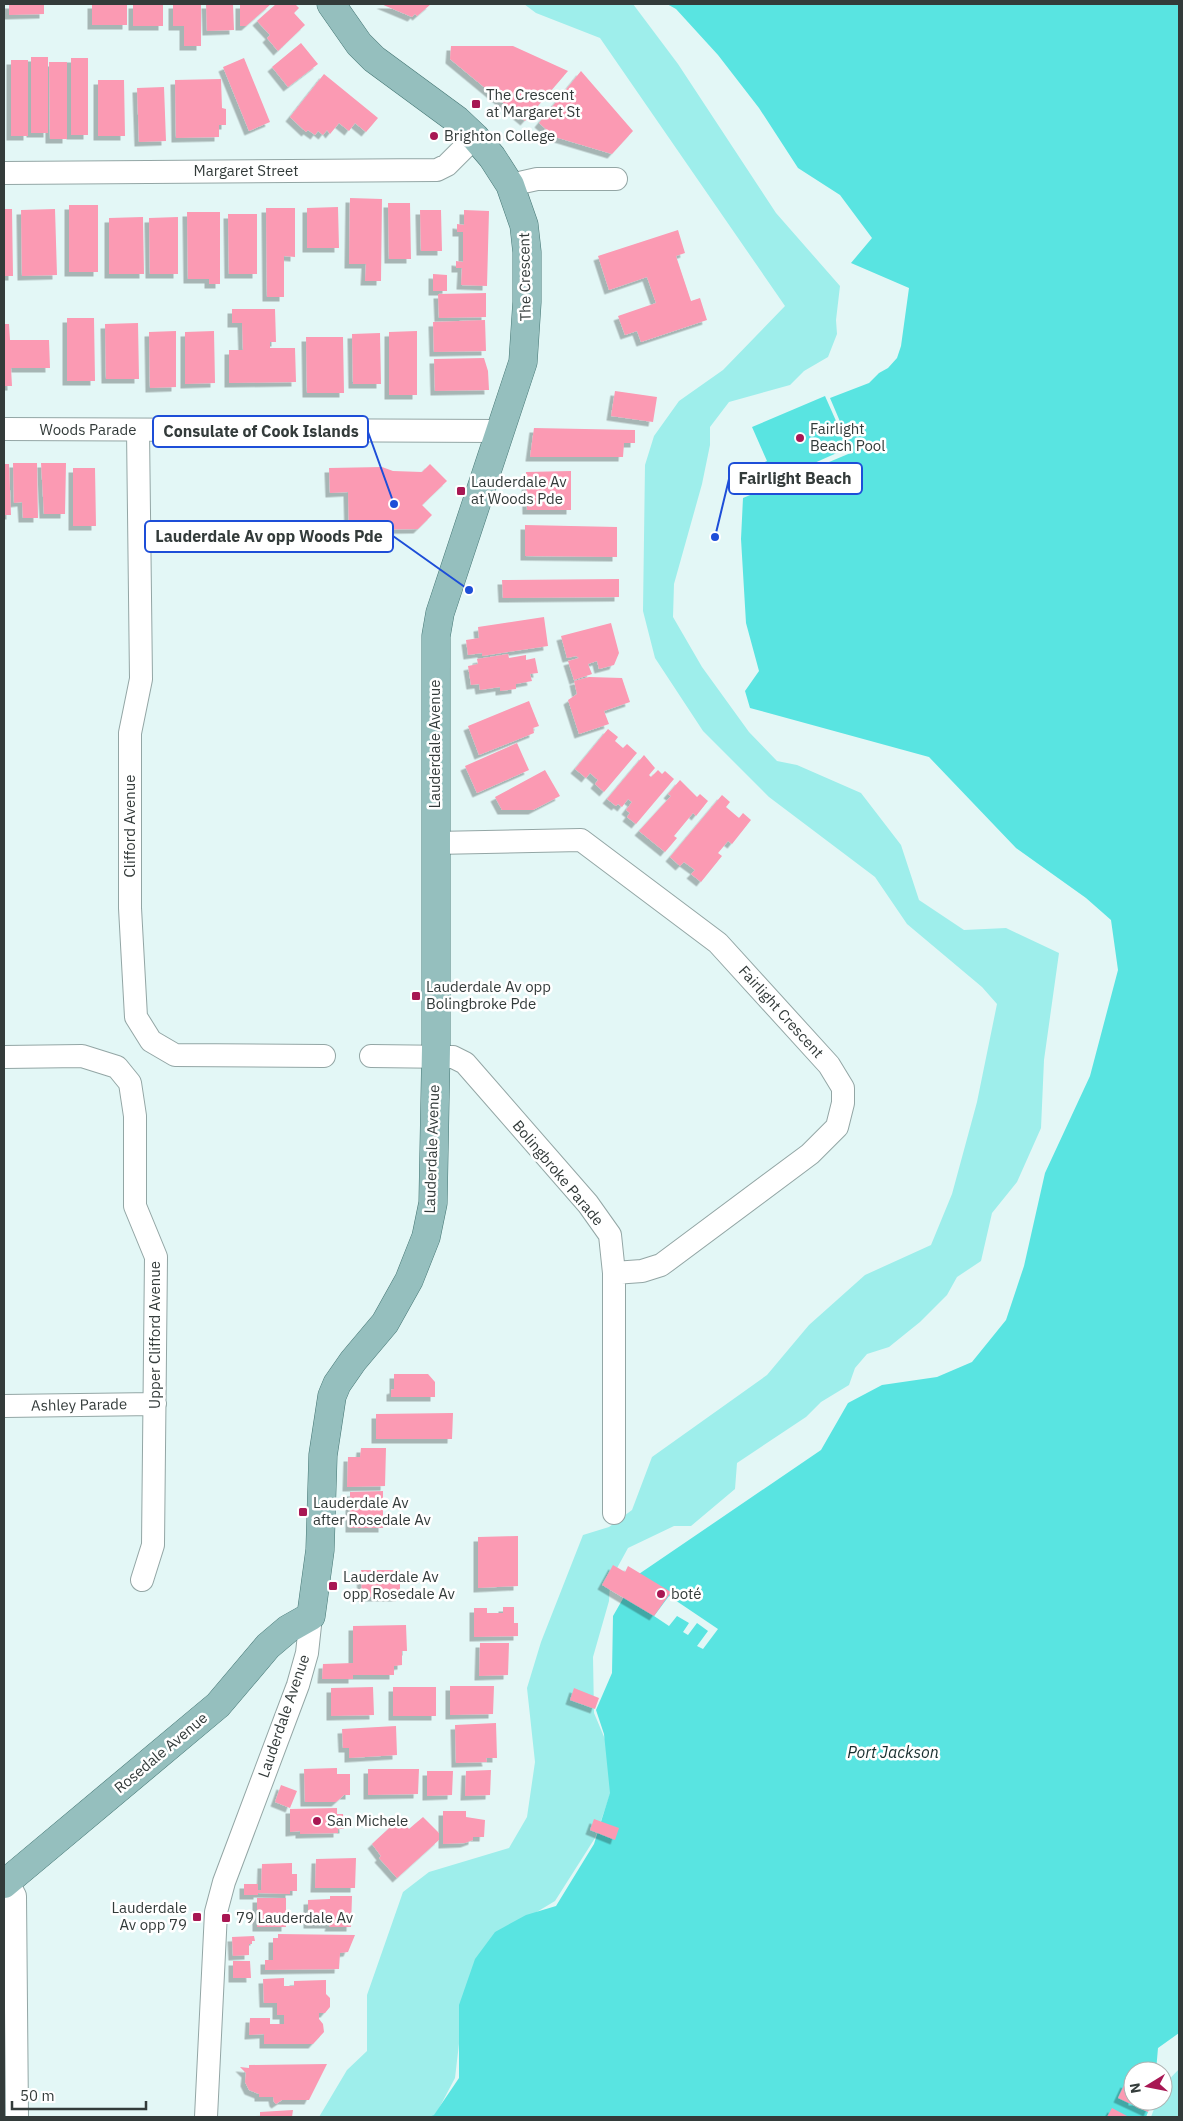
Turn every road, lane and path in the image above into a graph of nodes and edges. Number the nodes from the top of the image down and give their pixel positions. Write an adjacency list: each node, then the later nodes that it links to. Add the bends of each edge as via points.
1 (331, 4): 2 (main road, The Crescent, via 359,44 374,59)
2 (475, 137): 3 (street, Margaret Street, via 447,165 437,170); 5 (main road, The Crescent)
3 (4, 173)
4 (616, 179): 5 (street, via 537,179)
5 (510, 185): 8 (main road, The Crescent, via 526,239 528,302 523,362)
6 (4, 429): 7 (street, Woods Parade)
7 (138, 430): 8 (street, Woods Parade); 11 (street, Clifford Avenue, via 141,679 130,733 130,908 136,1017 151,1041 175,1055)
8 (501, 431): 9 (main road, The Crescent)
9 (487, 474): 10 (main road, Lauderdale Avenue, via 440,613 436,636)
10 (435, 843): 13 (main road, Lauderdale Avenue); 15 (street, Fairlight Crescent, via 581,840 718,943 829,1065 843,1088 837,1126 810,1154 661,1265 642,1271)
11 (324, 1056)
12 (371, 1056): 13 (street, Bolingbroke Parade)
13 (436, 1056): 15 (street, Bolingbroke Parade, via 453,1057 465,1063 588,1204 610,1235); 20 (main road, Lauderdale Avenue, via 434,1184 426,1237 397,1304 353,1361 332,1396 323,1455 320,1550)
14 (4, 1057): 16 (street, Upper Clifford Avenue, via 82,1056 117,1066 130,1083 135,1116 135,1206 156,1257)
15 (614, 1273): 18 (street, Bolingbroke Parade)
16 (155, 1404): 17 (street, Ashley Parade); 19 (street, Upper Clifford Avenue, via 153,1545)
17 (4, 1406)
18 (614, 1513)
19 (142, 1580)
20 (311, 1616): 21 (main road, Rosedale Avenue, via 268,1646 218,1706); 23 (street, Lauderdale Avenue, via 307,1653 298,1685 224,1882 216,1912)
21 (5, 1883): 22 (street, via 15,1896)
22 (17, 2117)
23 (206, 2117)

